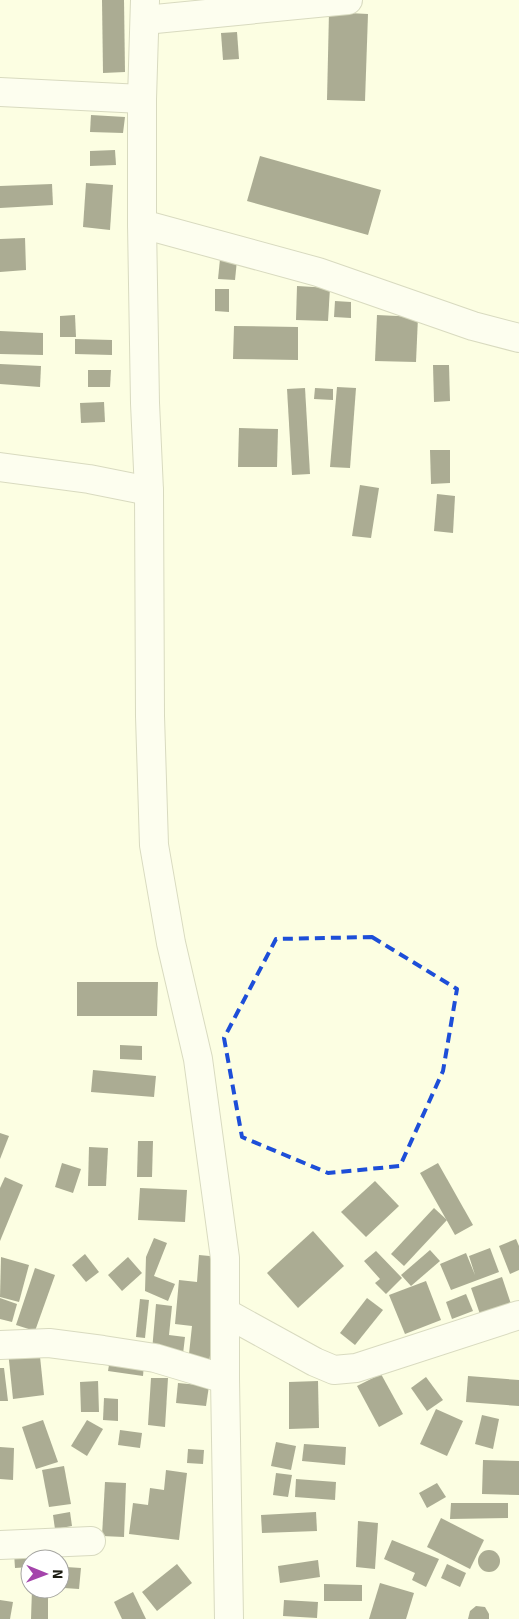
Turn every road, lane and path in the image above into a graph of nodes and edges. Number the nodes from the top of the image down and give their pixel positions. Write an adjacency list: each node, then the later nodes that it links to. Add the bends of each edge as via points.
1 (348, 0): 2 (street)
2 (145, 10): 4 (street)
3 (0, 92): 4 (street)
4 (142, 99): 5 (street)
5 (142, 224): 6 (street, via 318,272 473,326); 8 (street)
6 (519, 338)
7 (0, 467): 8 (street)
8 (149, 491): 9 (street, via 154,845 171,942 198,1059 224,1258)
9 (226, 1313): 10 (street, via 334,1370 356,1368); 12 (street)
10 (519, 1315)
11 (0, 1346): 12 (street, via 49,1343 103,1350 155,1358)
12 (225, 1378): 15 (street)
13 (91, 1541): 14 (street)
14 (0, 1545)
15 (229, 1619)

